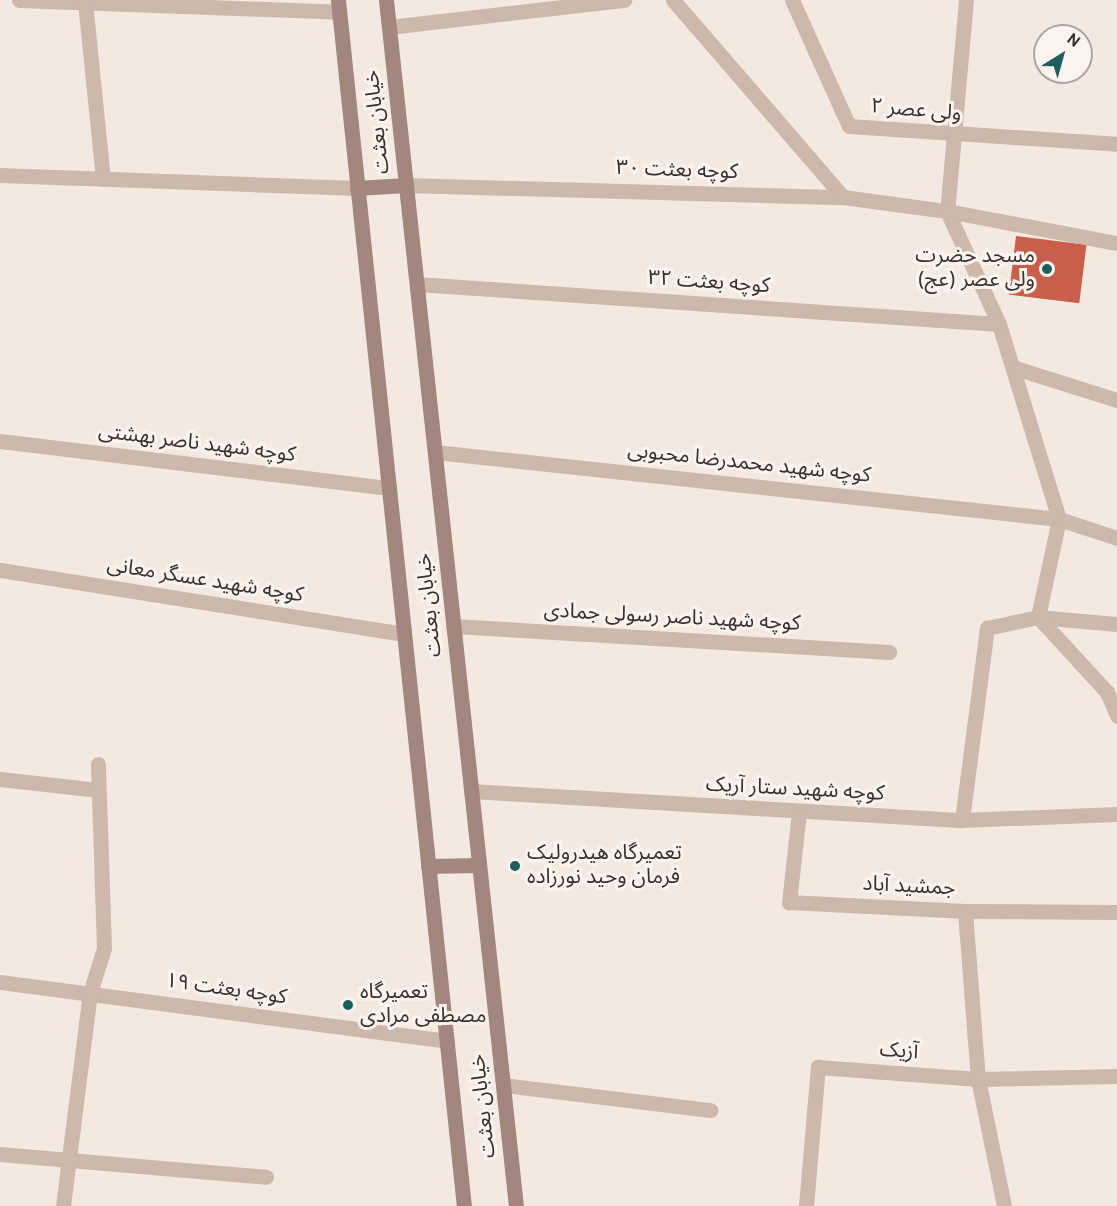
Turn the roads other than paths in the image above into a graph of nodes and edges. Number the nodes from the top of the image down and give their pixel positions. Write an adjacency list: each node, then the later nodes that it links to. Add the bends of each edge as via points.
1 (19, 0): 7 (street)
2 (386, 0): 9 (main road, خیابان بعثت)
3 (624, 0): 9 (street)
4 (673, 0): 16 (street)
5 (792, 0): 10 (street, ولی عصر ۲, via 849,126)
6 (966, 0): 10 (street)
7 (85, 2): 8 (street); 13 (street)
8 (338, 6): 15 (main road, خیابان بعثت)
9 (389, 27): 14 (main road, خیابان بعثت)
10 (953, 136): 11 (street, ولی عصر ۲); 17 (street)
11 (1117, 144)
12 (0, 175): 13 (street)
13 (103, 179): 15 (street)
14 (406, 185): 15 (main road); 16 (street, کوچه بعثت ۳۰); 19 (main road, خیابان بعثت)
15 (357, 188): 25 (main road, خیابان بعثت)
16 (843, 197): 17 (street, کوچه بعثت ۳۰)
17 (947, 211): 18 (street, کوچه بعثت ۳۰); 20 (street)
18 (1117, 243)
19 (417, 284): 20 (street, کوچه بعثت ۳۲); 24 (main road, خیابان بعثت)
20 (999, 324): 21 (street)
21 (1015, 368): 22 (street); 26 (street)
22 (1117, 400)
23 (0, 441): 25 (street, کوچه شهید ناصر بهشتی)
24 (435, 452): 26 (street, کوچه شهید محمدرضا محبوبی); 31 (main road, خیابان بعثت)
25 (389, 489): 32 (main road, خیابان بعثت)
26 (1059, 519): 27 (street, کوچه شهید محمدرضا محبوبی); 29 (street)
27 (1117, 538)
28 (0, 570): 32 (street, کوچه شهید عسگر معانی)
29 (1038, 617): 30 (street); 34 (street); 42 (street, via 987,628)
30 (1117, 624)
31 (453, 626): 33 (street, کوچه شهید ناصر رسولی جمادی); 39 (main road, خیابان بعثت)
32 (404, 634): 44 (main road, خیابان بعثت)
33 (889, 652)
34 (1112, 693): 35 (street)
35 (1117, 716)
36 (98, 764): 38 (street)
37 (0, 779): 38 (street)
38 (98, 790): 48 (street, via 104,948)
39 (471, 791): 40 (street, کوچه شهید ستار آریک); 43 (main road, خیابان بعثت)
40 (799, 812): 42 (street, کوچه شهید ستار آریک); 45 (street, جمشید آباد, via 789,902)
41 (1117, 814): 42 (street, کوچه شهید ستار آریک)
42 (962, 820)
43 (479, 865): 44 (main road); 52 (main road, خیابان بعثت)
44 (428, 866): 49 (main road, خیابان بعثت)
45 (965, 910): 46 (street, جمشید آباد); 51 (street)
46 (1117, 912)
47 (0, 982): 48 (street, کوچه بعثت ۱۹)
48 (90, 993): 49 (street, کوچه بعثت ۱۹); 55 (street)
49 (447, 1041): 58 (main road, خیابان بعثت)
50 (1117, 1076): 51 (street, آزیک)
51 (978, 1079): 60 (street, آزیک, via 818,1067); 61 (street)
52 (503, 1085): 53 (street); 59 (main road, خیابان بعثت)
53 (710, 1110)
54 (0, 1154): 55 (street)
55 (71, 1162): 56 (street); 57 (street)
56 (266, 1177)
57 (63, 1206)
58 (464, 1206)
59 (516, 1206)
60 (806, 1206)
61 (1004, 1206)

